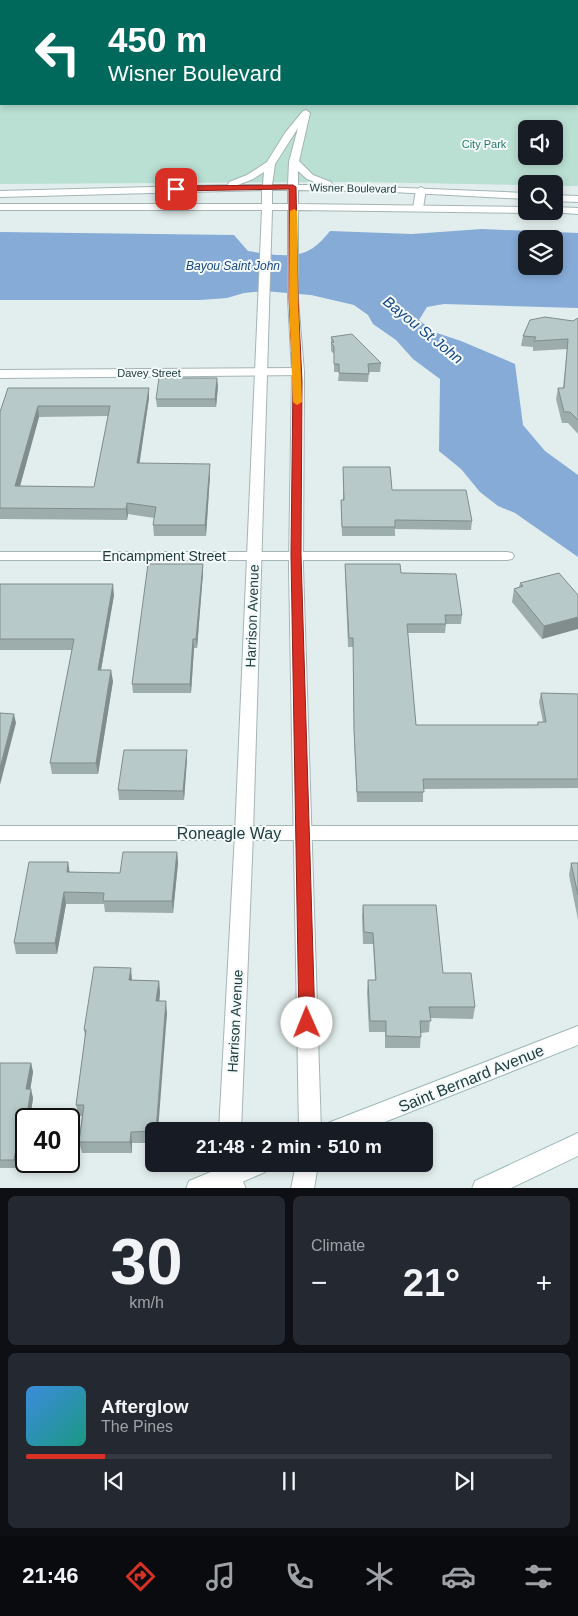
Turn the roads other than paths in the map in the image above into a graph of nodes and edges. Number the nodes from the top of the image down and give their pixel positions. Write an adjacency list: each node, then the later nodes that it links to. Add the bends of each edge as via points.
1 (309, 105): 2 (street, Harrison Avenue)
2 (306, 113): 3 (street, Harrison Avenue); 4 (street, Harrison Avenue)
3 (294, 162): 5 (street, Harrison Avenue); 8 (street, via 310,177)
4 (270, 164): 6 (street, via 248,179); 7 (street, Harrison Avenue)
5 (293, 187): 7 (street, Wisner Boulevard); 8 (street, Wisner Boulevard); 18 (street, Harrison Avenue)
6 (215, 188): 7 (street, Wisner Boulevard); 9 (street, Wisner Boulevard)
7 (267, 188): 17 (street, Harrison Avenue)
8 (348, 188): 10 (street, Wisner Boulevard)
9 (146, 190): 11 (street, Wisner Boulevard); 15 (street)
10 (421, 190): 12 (street, Wisner Boulevard); 21 (street)
11 (0, 194)
12 (518, 196)
13 (563, 198): 14 (street)
14 (578, 199)
15 (142, 206): 16 (street, Wisner Boulevard); 20 (street, Wisner Boulevard)
16 (214, 206): 17 (street, Wisner Boulevard); 25 (street, via 253,218)
17 (267, 206): 18 (street, Wisner Boulevard); 25 (street, Harrison Avenue)
18 (293, 206): 19 (street, Wisner Boulevard); 26 (street, Harrison Avenue)
19 (334, 206): 21 (street, Wisner Boulevard); 26 (street, via 305,218)
20 (0, 207)
21 (418, 208): 22 (street, Wisner Boulevard)
22 (518, 210)
23 (563, 210): 24 (street)
24 (578, 211)
25 (266, 228): 28 (street, Harrison Avenue)
26 (294, 228): 27 (street, Harrison Avenue, via 293,299)
27 (298, 372): 28 (street, Davey Street); 30 (street, Harrison Avenue)
28 (260, 373): 29 (street, Davey Street); 32 (street, Harrison Avenue)
29 (0, 374)
30 (296, 555): 32 (street, Encampment Street); 33 (street, Encampment Street); 37 (street, Harrison Avenue)
31 (0, 556): 32 (street, Encampment Street)
32 (254, 556): 36 (street, Harrison Avenue)
33 (507, 556)
34 (0, 833): 36 (street, Roneagle Way)
35 (578, 833): 37 (street, Roneagle Way)
36 (244, 834): 37 (street, Roneagle Way); 39 (street, Harrison Avenue)
37 (303, 834): 40 (street, Harrison Avenue)
38 (578, 1035): 41 (street, Saint Bernard Avenue)
39 (230, 1122)
40 (310, 1122)
41 (359, 1122)
42 (578, 1144): 47 (street)
43 (305, 1172): 46 (street)
44 (231, 1176): 45 (street)
45 (197, 1188)
46 (302, 1188)
47 (483, 1188)

